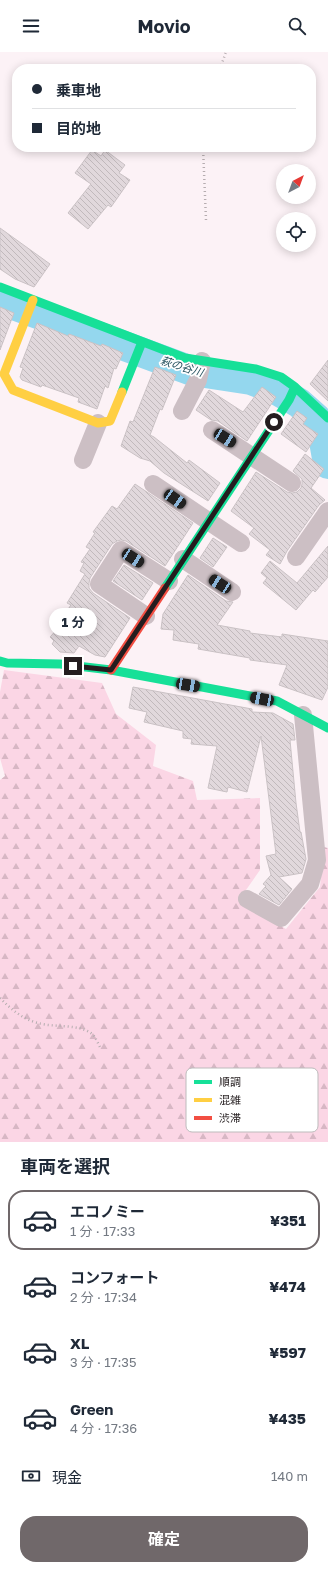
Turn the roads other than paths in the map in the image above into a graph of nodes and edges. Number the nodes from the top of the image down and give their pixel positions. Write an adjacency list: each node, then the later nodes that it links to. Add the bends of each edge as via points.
1 (0, 288): 2 (street)
2 (31, 307): 3 (street); 8 (street, via 4,374 13,390)
3 (140, 348): 4 (street, via 185,358); 8 (street, via 110,421)
4 (201, 368): 5 (street, via 256,369 281,377); 6 (street)
5 (292, 394): 7 (street); 10 (street)
6 (182, 410)
7 (328, 418)
8 (98, 423): 11 (street)
9 (212, 430): 10 (street)
10 (251, 455): 12 (street); 15 (street)
11 (83, 460)
12 (292, 483)
13 (153, 484): 15 (street)
14 (328, 511): 17 (street)
15 (208, 521): 16 (street); 18 (street)
16 (241, 543)
17 (296, 557)
18 (183, 559): 19 (street); 20 (street)
19 (169, 581): 21 (street); 21 (street, via 121,550 99,584)
20 (232, 592)
21 (146, 616): 23 (street)
22 (0, 661): 23 (street)
23 (111, 670): 24 (street, via 277,701)
24 (303, 714): 25 (street); 26 (street, via 317,860 310,884 281,918)
25 (328, 728)
26 (247, 899)

